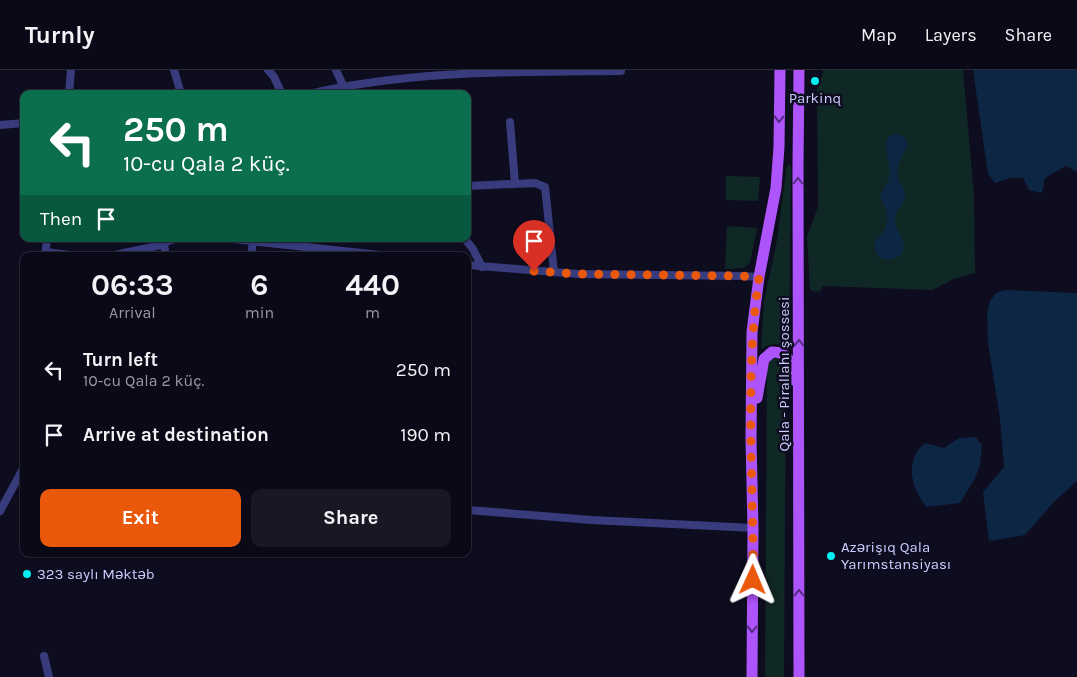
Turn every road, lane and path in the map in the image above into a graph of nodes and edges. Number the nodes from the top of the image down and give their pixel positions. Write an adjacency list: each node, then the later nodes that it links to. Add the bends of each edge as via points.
1 (71, 70): 9 (street)
2 (174, 70): 10 (street)
3 (268, 70): 11 (street)
4 (336, 70): 8 (street)
5 (780, 70): 31 (main road, Qala - Pirallahı şossesi, one-way to 31, via 776,188)
6 (799, 70): 33 (main road, Qala - Pirallahı şossesi, one-way to 6)
7 (621, 71): 8 (street, via 475,72)
8 (344, 85): 12 (street); 13 (street)
9 (69, 90)
10 (180, 90)
11 (280, 90)
12 (325, 90)
13 (346, 90)
14 (510, 122): 17 (street)
15 (20, 123): 16 (street)
16 (0, 125)
17 (515, 183): 18 (street); 30 (street, via 535,183 546,187)
18 (471, 186)
19 (167, 242): 22 (street)
20 (263, 242): 23 (street)
21 (467, 242): 29 (street)
22 (163, 244): 24 (street); 25 (street)
23 (303, 246): 26 (street); 27 (street)
24 (128, 252)
25 (165, 252)
26 (302, 252)
27 (355, 252)
28 (471, 265): 29 (street)
29 (482, 267): 30 (street)
30 (554, 272): 31 (street)
31 (759, 278): 32 (main road, Qala - Pirallahı şossesi, via 752,332)
32 (751, 439): 33 (main road, via 764,359 772,352 779,352 785,354 792,368); 37 (main road, Qala - Pirallahı şossesi)
33 (799, 444): 41 (main road, Qala - Pirallahı şossesi, one-way to 33)
34 (20, 474): 36 (street)
35 (471, 510): 37 (street)
36 (0, 511)
37 (754, 528): 40 (main road, Qala - Pirallahı şossesi, one-way to 40)
38 (44, 656): 39 (street)
39 (49, 677)
40 (754, 677)
41 (798, 677)

